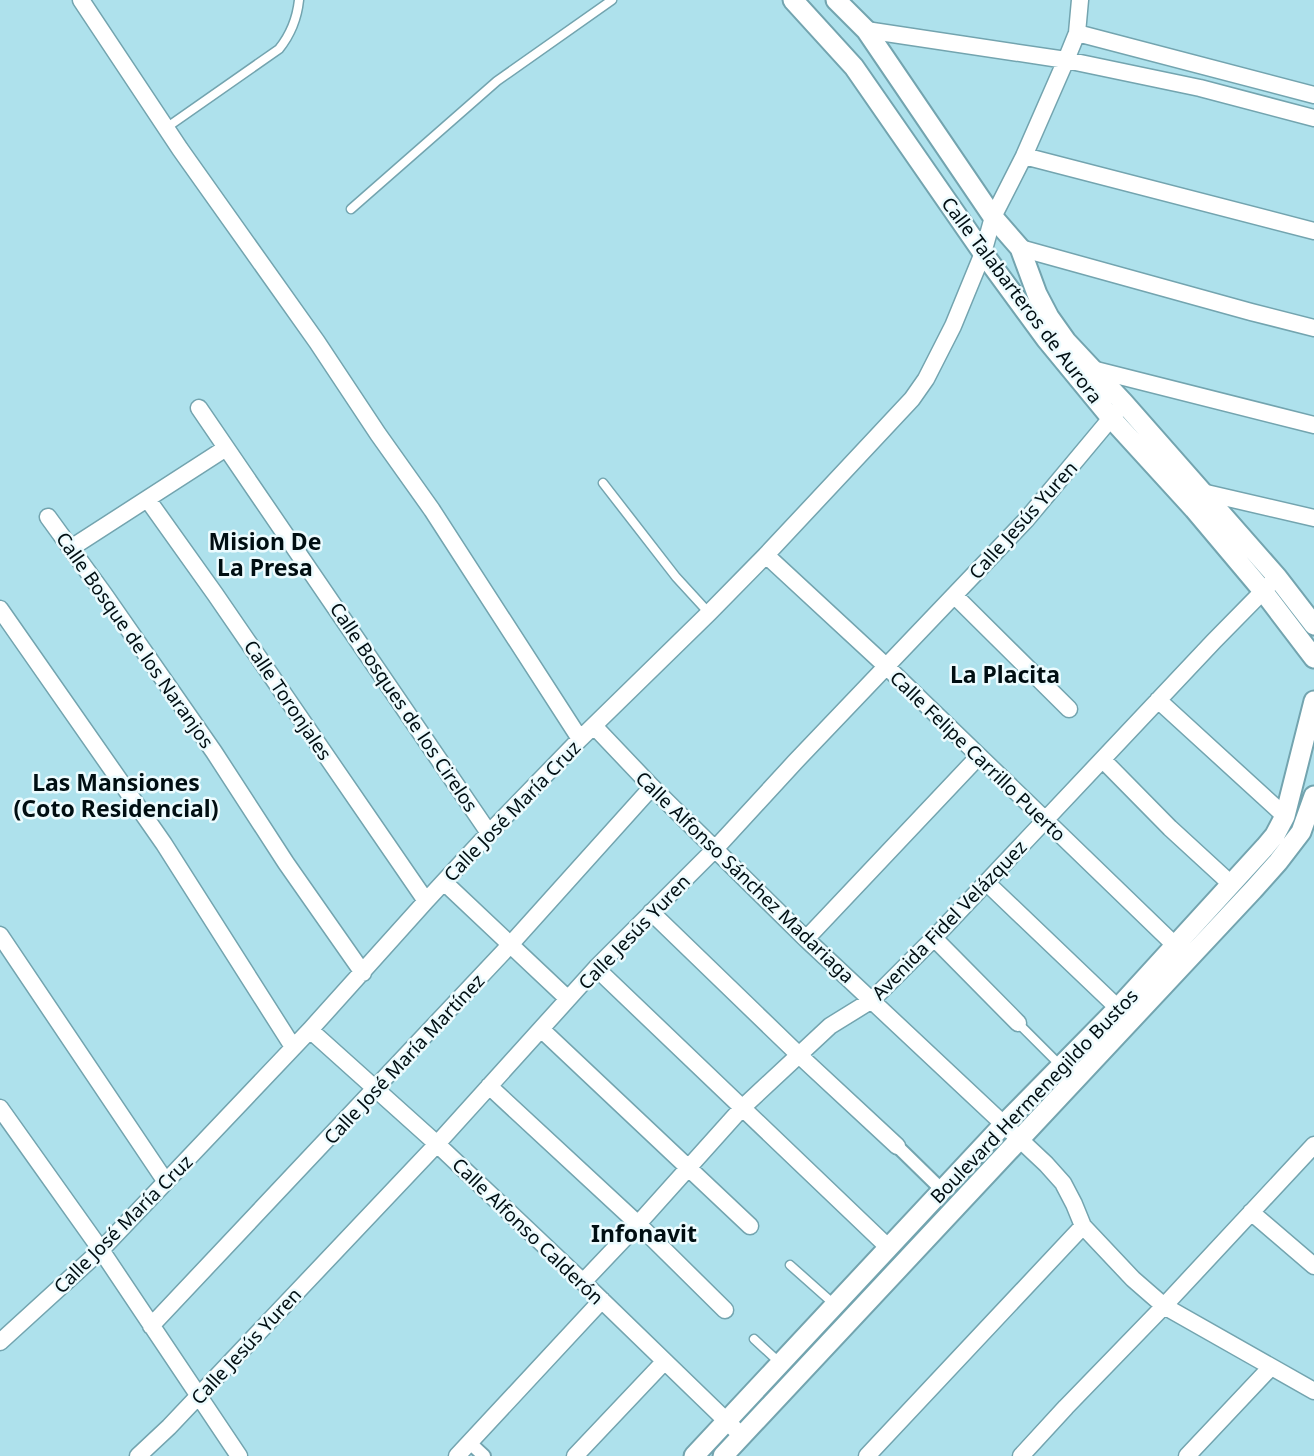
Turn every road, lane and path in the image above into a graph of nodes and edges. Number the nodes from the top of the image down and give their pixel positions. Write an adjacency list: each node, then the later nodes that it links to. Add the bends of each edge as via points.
1 (81, 0): 14 (street)
2 (299, 0): 14 (lane, via 293,27 279,49)
3 (612, 0): 16 (lane, via 497,82)
4 (793, 0): 20 (street, Calle Talabarteros de Aurora, via 854,67)
5 (836, 0): 7 (street, Calle Talabarteros de Aurora)
6 (1080, 0): 8 (street, Calle José María Cruz)
7 (866, 30): 9 (street); 17 (street, Calle Talabarteros de Aurora)
8 (1077, 33): 9 (street, Calle José María Cruz); 10 (street)
9 (1066, 60): 11 (street); 15 (street, Calle José María Cruz)
10 (1206, 65): 11 (street); 12 (street)
11 (1200, 89): 13 (street)
12 (1314, 95)
13 (1314, 118)
14 (166, 128): 45 (street, via 432,510)
15 (1024, 156): 17 (street, Calle José María Cruz); 18 (street)
16 (351, 209)
17 (993, 217): 19 (street, Calle Talabarteros de Aurora); 20 (street, Calle José María Cruz)
18 (1314, 231)
19 (1020, 248): 21 (street); 22 (street, Calle Talabarteros de Aurora, via 1049,317)
20 (983, 253): 24 (street, Calle Talabarteros de Aurora, via 1046,339); 33 (street, Calle José María Cruz, via 953,326 912,399)
21 (1314, 328)
22 (1092, 369): 24 (street, Calle Talabarteros de Aurora); 25 (street)
23 (199, 408): 26 (street, Calle Bosques de los Cirelos)
24 (1117, 410): 28 (street, Calle Talabarteros de Aurora); 34 (street, Calle Talabarteros de Aurora, via 1194,509); 35 (street, Calle Jesús Yuren, via 1026,520)
25 (1314, 425)
26 (226, 448): 29 (street); 53 (street, Calle Bosques de los Cirelos)
27 (603, 483): 37 (lane)
28 (1202, 492): 31 (street); 34 (street, Calle Talabarteros de Aurora)
29 (148, 500): 32 (street); 58 (street, Calle Toronjales)
30 (48, 517): 32 (street, Calle Bosque de los Naranjos)
31 (1314, 518)
32 (71, 548): 66 (street, Calle Bosque de los Naranjos)
33 (766, 555): 37 (street, Calle José María Cruz); 40 (street, Calle Felipe Carrillo Puerto)
34 (1270, 584): 38 (street, Calle Talabarteros de Aurora); 39 (street, Calle Talabarteros de Aurora); 41 (street, Avenida Fidel Velázquez)
35 (955, 596): 40 (street, Calle Jesús Yuren); 43 (street)
36 (0, 609): 73 (street, via 164,844)
37 (709, 613): 44 (street, Calle José María Cruz)
38 (1314, 625)
39 (1314, 658)
40 (887, 667): 46 (street, Calle Felipe Carrillo Puerto); 54 (street, Calle Jesús Yuren)
41 (1158, 700): 47 (street, Avenida Fidel Velázquez); 50 (street)
42 (1314, 701): 50 (street, Boulevard Hermenegildo Bustos)
43 (1069, 709)
44 (594, 726): 45 (street, Calle José María Cruz); 48 (street, Calle Alfonso Sánchez Madariaga)
45 (580, 739): 53 (street, Calle José María Cruz)
46 (979, 756): 52 (street, Calle Felipe Carrillo Puerto); 62 (street)
47 (1103, 760): 52 (street, Avenida Fidel Velázquez); 57 (street)
48 (652, 788): 54 (street, Calle Alfonso Sánchez Madariaga); 63 (street, Calle José María Martínez)
49 (1314, 796): 51 (street, Boulevard Hermenegildo Bustos)
50 (1285, 816): 57 (street, Boulevard Hermenegildo Bustos, via 1265,848)
51 (1311, 820): 64 (street, Boulevard Hermenegildo Bustos, via 1278,862)
52 (1045, 821): 56 (street, Avenida Fidel Velázquez); 64 (street, Calle Felipe Carrillo Puerto)
53 (489, 833): 55 (street, Calle José María Cruz)
54 (715, 849): 59 (street, Calle Jesús Yuren); 62 (street, Calle Alfonso Sánchez Madariaga)
55 (444, 882): 58 (street, Calle José María Cruz); 63 (street)
56 (987, 883): 61 (street, Avenida Fidel Velázquez); 69 (street)
57 (1231, 884): 64 (street, Boulevard Hermenegildo Bustos)
58 (426, 901): 66 (street, Calle José María Cruz)
59 (652, 912): 65 (street, Calle Jesús Yuren); 74 (street)
60 (0, 935): 86 (street)
61 (934, 938): 68 (street, Avenida Fidel Velázquez); 70 (street)
62 (806, 939): 68 (street, Calle Alfonso Sánchez Madariaga)
63 (510, 945): 67 (street); 77 (street, Calle José María Martínez)
64 (1182, 952): 69 (street, Boulevard Hermenegildo Bustos); 81 (street, Boulevard Hermenegildo Bustos)
65 (596, 968): 67 (street, Calle Jesús Yuren); 79 (street)
66 (363, 973): 72 (street, Calle José María Cruz)
67 (568, 999): 71 (street, Calle Jesús Yuren)
68 (872, 1000): 74 (street, Avenida Fidel Velázquez, via 830,1026); 80 (street, Calle Alfonso Sánchez Madariaga)
69 (1118, 1008): 75 (street, Boulevard Hermenegildo Bustos)
70 (1018, 1023): 75 (lane)
71 (541, 1029): 76 (street, Calle Jesús Yuren); 85 (street)
72 (310, 1030): 73 (street, Calle José María Cruz); 77 (street, Calle Alfonso Calderón)
73 (293, 1047): 86 (street, Calle José María Cruz)
74 (800, 1056): 79 (street, Avenida Fidel Velázquez); 84 (street)
75 (1061, 1066): 80 (street, Boulevard Hermenegildo Bustos)
76 (489, 1086): 82 (street, Calle Jesús Yuren); 89 (street)
77 (376, 1089): 82 (street, Calle Alfonso Calderón); 103 (street, Calle José María Martínez)
78 (0, 1108): 93 (street)
79 (741, 1108): 85 (street, Avenida Fidel Velázquez); 92 (street)
80 (1003, 1125): 81 (street, Calle Alfonso Sánchez Madariaga); 87 (street, Boulevard Hermenegildo Bustos)
81 (1020, 1140): 91 (street, Calle Alfonso Sánchez Madariaga, via 1063,1183); 98 (street, Boulevard Hermenegildo Bustos)
82 (437, 1144): 97 (street, Calle Alfonso Calderón); 110 (street, Calle Jesús Yuren)
83 (1314, 1145): 88 (street)
84 (897, 1146): 87 (street)
85 (687, 1168): 89 (street, Avenida Fidel Velázquez); 90 (street)
86 (166, 1182): 93 (street, Calle José María Cruz)
87 (943, 1191): 92 (street, Boulevard Hermenegildo Bustos)
88 (1251, 1212): 95 (street); 101 (street)
89 (638, 1224): 97 (street, Avenida Fidel Velázquez); 102 (street)
90 (750, 1226)
91 (1083, 1226): 101 (street, Calle Alfonso Sánchez Madariaga); 121 (street)
92 (889, 1248): 96 (street, Boulevard Hermenegildo Bustos)
93 (101, 1250): 103 (street); 105 (street, Calle José María Cruz)
94 (790, 1265): 100 (lane)
95 (1314, 1266)
96 (870, 1269): 98 (street); 100 (street, Boulevard Hermenegildo Bustos)
97 (583, 1282): 99 (street, Calle Alfonso Calderón)
98 (885, 1283): 112 (street, Boulevard Hermenegildo Bustos)
99 (601, 1300): 106 (street, Calle Alfonso Calderón); 113 (street)
100 (835, 1305): 107 (street, Boulevard Hermenegildo Bustos)
101 (1164, 1306): 108 (street, Calle Alfonso Sánchez Madariaga); 122 (street)
102 (725, 1310)
103 (151, 1326): 110 (street)
104 (754, 1339): 107 (lane)
105 (0, 1342)
106 (664, 1362): 111 (street, Calle Alfonso Calderón); 118 (street)
107 (780, 1363): 111 (street, Boulevard Hermenegildo Bustos)
108 (1271, 1367): 109 (street, Calle Alfonso Sánchez Madariaga); 123 (street)
109 (1314, 1391)
110 (199, 1396): 114 (street, Calle Jesús Yuren); 115 (street)
111 (726, 1420): 112 (street, Calle Alfonso Calderón); 119 (street, Boulevard Hermenegildo Bustos)
112 (742, 1436): 120 (street, Boulevard Hermenegildo Bustos)
113 (469, 1442): 116 (street); 117 (street)
114 (138, 1456)
115 (239, 1456)
116 (457, 1456)
117 (484, 1456)
118 (575, 1456)
119 (694, 1456)
120 (723, 1456)
121 (867, 1456)
122 (1021, 1456)
123 (1187, 1456)

